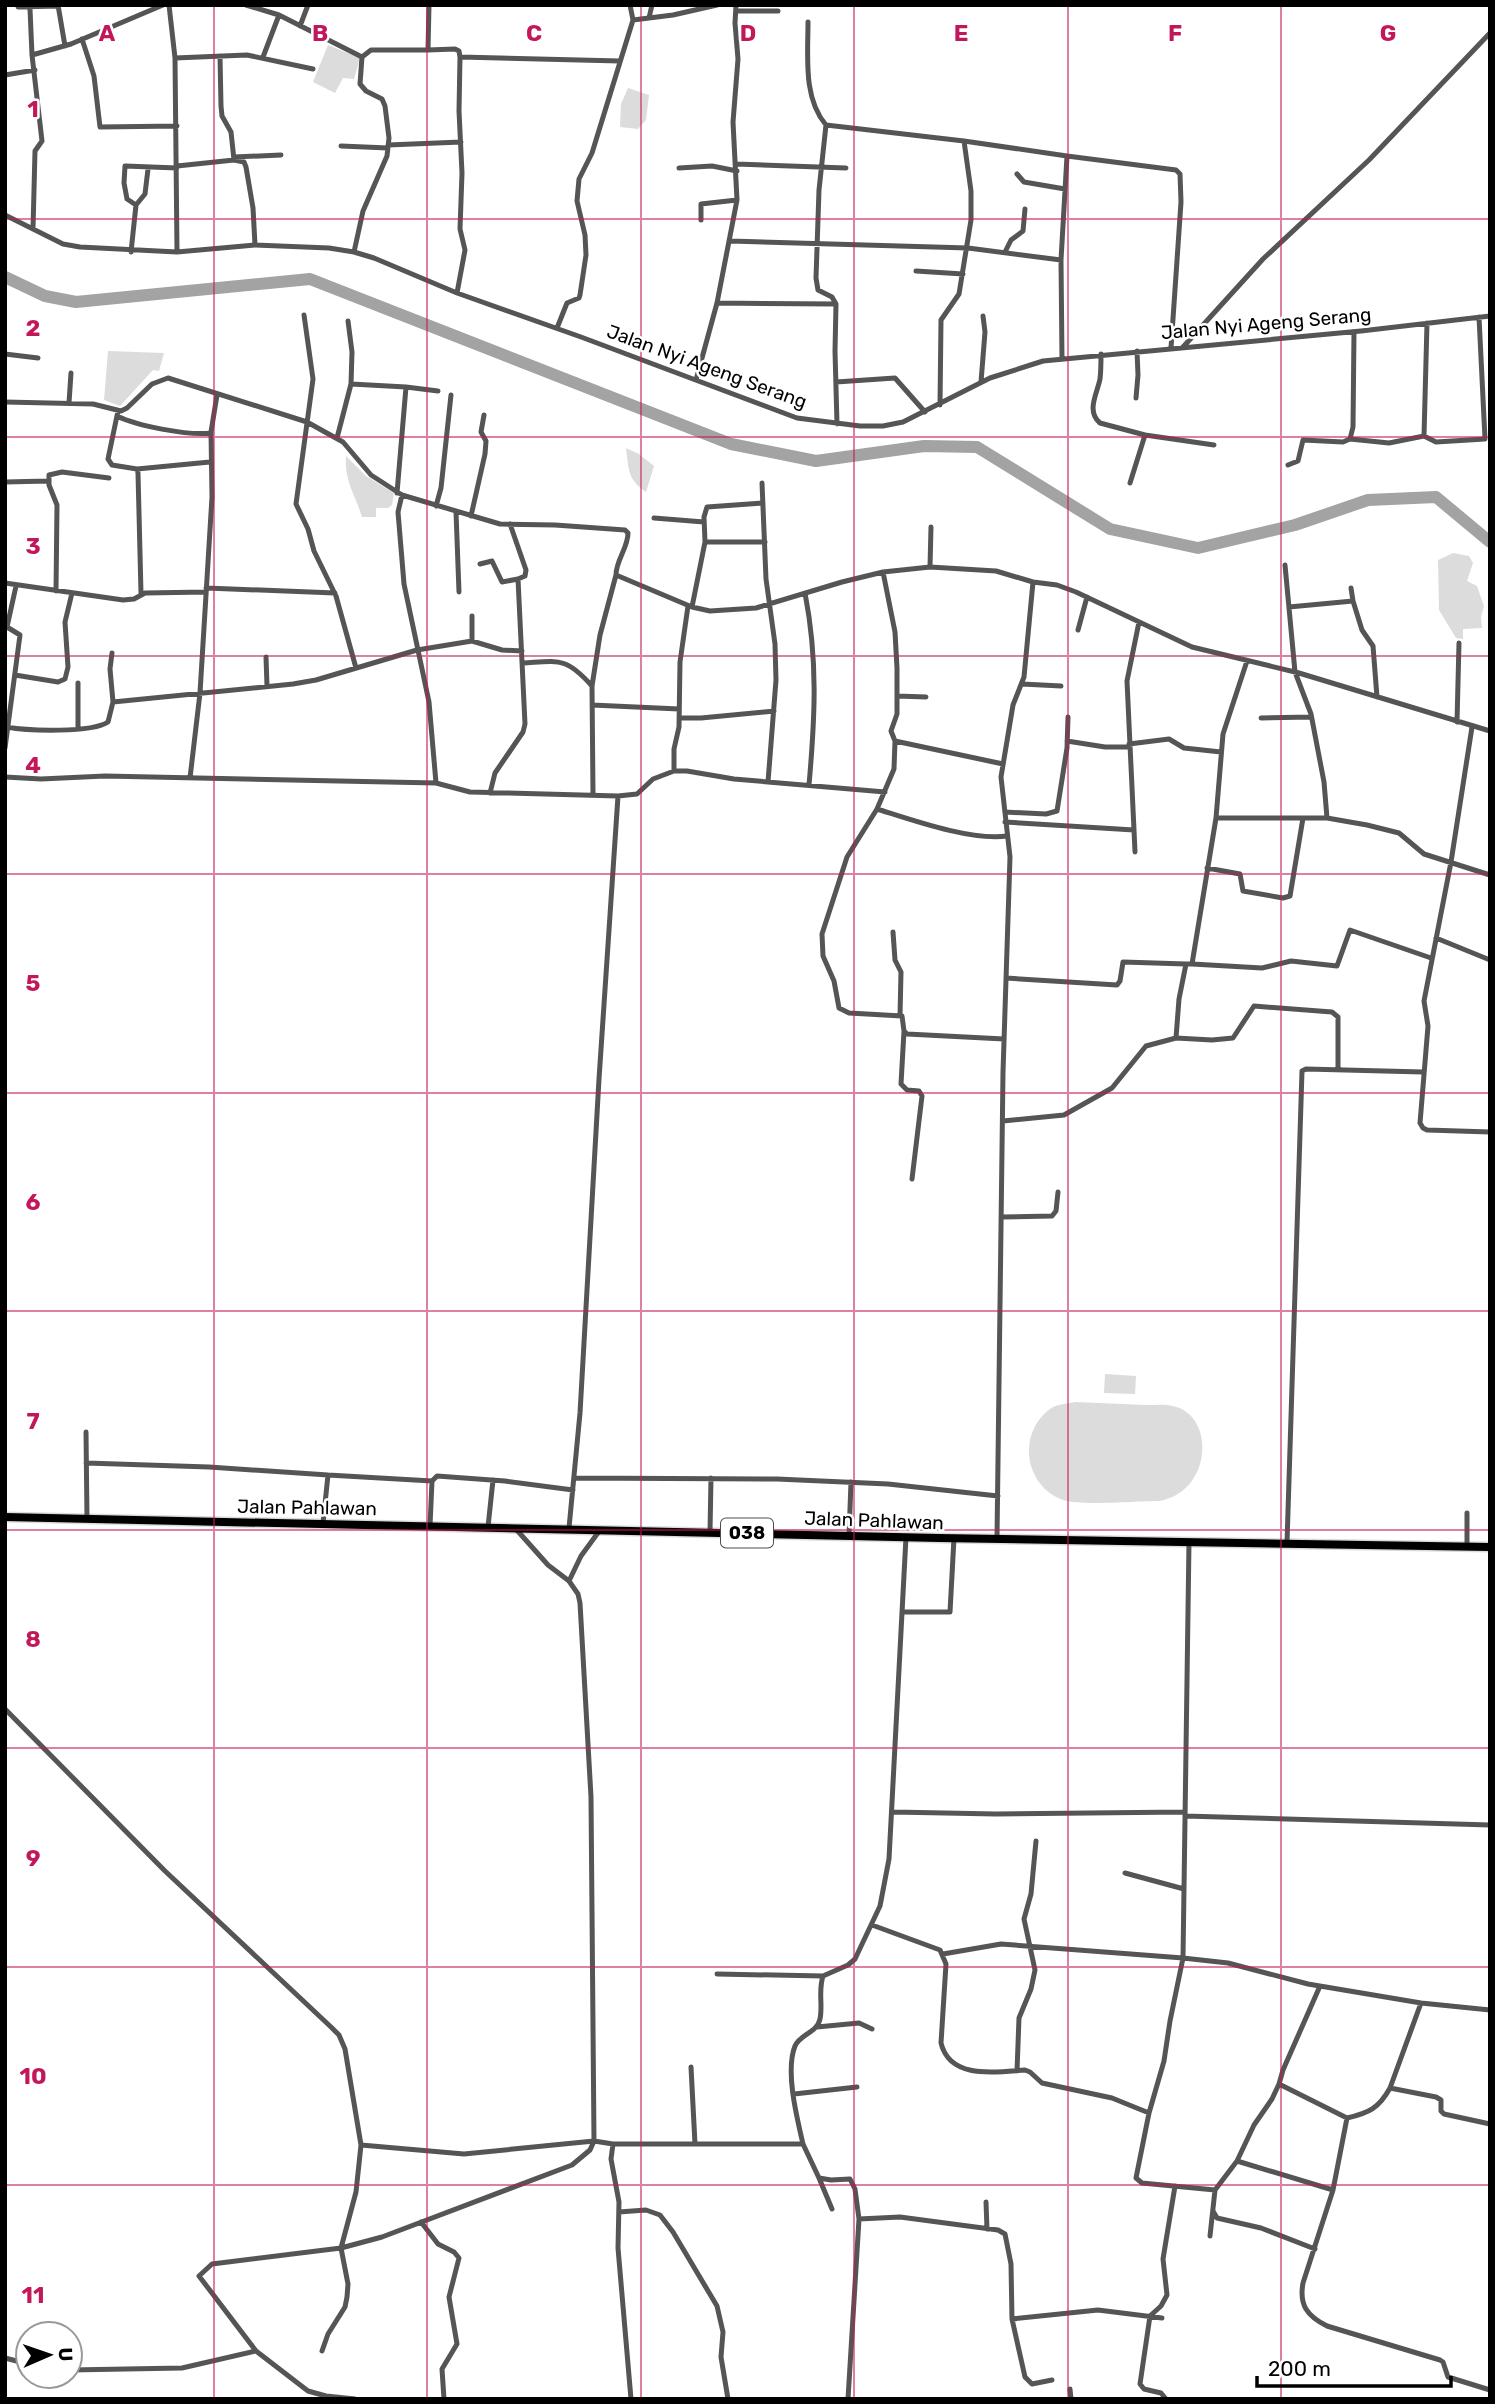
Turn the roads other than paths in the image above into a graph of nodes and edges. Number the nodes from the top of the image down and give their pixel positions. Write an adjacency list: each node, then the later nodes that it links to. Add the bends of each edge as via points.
1 (163, 5): 20 (street)
2 (169, 5): 28 (street)
3 (248, 5): 14 (street)
4 (307, 5): 18 (street)
5 (429, 5): 22 (street)
6 (629, 5): 16 (street)
7 (652, 5): 15 (street)
8 (717, 5): 15 (street)
9 (58, 6): 12 (street); 21 (street)
10 (18, 8): 12 (street)
11 (736, 8): 13 (street); 42 (street)
12 (30, 9): 23 (street)
13 (778, 12)
14 (279, 15): 18 (street); 25 (street)
15 (649, 18): 16 (street)
16 (633, 20): 29 (street)
17 (807, 22): 33 (street, via 813,104)
18 (300, 26): 26 (street)
19 (1490, 33): 79 (street, via 1369,160 1263,259)
20 (82, 39): 21 (street); 34 (street, via 94,76 100,127)
21 (65, 46): 23 (street)
22 (428, 50): 26 (street, via 371,50); 27 (street, via 454,49)
23 (32, 55): 31 (street)
24 (220, 56): 25 (street); 28 (street); 41 (street, via 222,116 231,132)
25 (263, 57): 30 (street)
26 (362, 57): 38 (street, via 360,84 382,99)
27 (460, 57): 29 (street); 36 (street)
28 (175, 58): 34 (street)
29 (620, 61): 77 (street, via 592,153 579,179 577,201 586,235 580,295 567,303)
30 (313, 69)
31 (35, 70): 32 (street); 56 (street, via 43,141 35,151)
32 (5, 75)
33 (826, 125): 35 (street); 44 (street)
34 (177, 126): 43 (street)
35 (964, 141): 40 (street); 60 (street, via 972,201)
36 (461, 142): 38 (street); 68 (street, via 460,229 465,250)
37 (341, 146): 38 (street)
38 (388, 147): 63 (street, via 363,211)
39 (281, 155): 41 (street)
40 (1067, 156): 50 (street); 80 (street, via 1181,174)
41 (234, 159): 43 (street); 58 (street, via 246,167)
42 (736, 164): 44 (street); 48 (street)
43 (177, 167): 46 (street); 62 (street)
44 (822, 167): 45 (street); 59 (street)
45 (846, 168)
46 (148, 169): 52 (street, via 145,194); 52 (street, via 125,166 127,199)
47 (679, 169): 48 (street, via 712,166)
48 (737, 171): 51 (street)
49 (1017, 174): 50 (street, via 1024,182)
50 (1065, 189): 65 (street)
51 (737, 200): 55 (street, via 701,204); 57 (street)
52 (136, 205): 61 (street)
53 (1025, 209): 64 (street, via 1023,231)
54 (5, 215): 56 (street, Jalan Nyi Ageng Serang)
55 (701, 220)
56 (33, 229): 61 (street, Jalan Nyi Ageng Serang, via 63,244)
57 (730, 241): 59 (street); 69 (street)
58 (255, 245): 62 (street, Jalan Nyi Ageng Serang); 63 (street, Jalan Nyi Ageng Serang)
59 (817, 245): 60 (street); 70 (street, via 818,290 832,296)
60 (968, 248): 64 (street); 67 (street)
61 (131, 252): 62 (street, Jalan Nyi Ageng Serang)
62 (177, 252)
63 (354, 252): 68 (street, Jalan Nyi Ageng Serang)
64 (1005, 252): 65 (street)
65 (1061, 260): 85 (street)
66 (916, 271): 67 (street)
67 (963, 274): 99 (street, via 957,299 941,320)
68 (457, 293): 77 (street, Jalan Nyi Ageng Serang)
69 (717, 303): 70 (street); 87 (street)
70 (836, 304): 88 (street)
71 (304, 315): 103 (street, via 313,368)
72 (983, 316): 89 (street)
73 (1490, 316): 74 (street, Jalan Nyi Ageng Serang)
74 (1479, 317): 76 (street, Jalan Nyi Ageng Serang); 93 (street)
75 (348, 321): 90 (street)
76 (1427, 323): 78 (street, Jalan Nyi Ageng Serang); 107 (street)
77 (557, 328): 87 (street, Jalan Nyi Ageng Serang)
78 (1354, 332): 79 (street, Jalan Nyi Ageng Serang); 109 (street)
79 (1183, 347): 80 (street, Jalan Nyi Ageng Serang)
80 (1171, 348): 81 (street, Jalan Nyi Ageng Serang)
81 (1137, 351): 83 (street, Jalan Nyi Ageng Serang); 96 (street)
82 (5, 354): 84 (street)
83 (1101, 354): 85 (street, Jalan Nyi Ageng Serang); 106 (street, via 1093,407 1096,420)
84 (38, 358)
85 (1062, 359): 89 (street, Jalan Nyi Ageng Serang, via 1027,364)
86 (71, 373): 98 (street)
87 (696, 380): 104 (street, Jalan Nyi Ageng Serang, via 797,418)
88 (836, 382): 100 (street, via 895,378); 104 (street)
89 (981, 382): 99 (street, Jalan Nyi Ageng Serang)
90 (351, 384): 91 (street); 108 (street)
91 (407, 387): 92 (street); 120 (street)
92 (438, 391)
93 (1487, 391): 110 (street)
94 (217, 395): 101 (street, via 164,378); 103 (street); 105 (street)
95 (451, 395): 122 (street)
96 (1136, 398)
97 (5, 402): 98 (street)
98 (69, 403): 101 (street, via 97,405)
99 (940, 404): 100 (street, Jalan Nyi Ageng Serang)
100 (925, 412): 104 (street, Jalan Nyi Ageng Serang, via 894,424)
101 (118, 414): 105 (street, via 133,422); 114 (street, via 109,463)
102 (484, 415): 124 (street, via 485,454)
103 (307, 422): 108 (street); 146 (street, via 296,504)
104 (837, 424)
105 (211, 433): 112 (street)
106 (1145, 435): 111 (street); 119 (street)
107 (1424, 436): 109 (street, via 1389,443); 110 (street, via 1436,442)
108 (337, 439): 120 (street, via 370,475)
109 (1350, 439): 113 (street, via 1303,440 1298,461)
110 (1488, 440)
111 (1214, 445)
112 (210, 462): 114 (street); 141 (street)
113 (1287, 465)
114 (137, 469): 145 (street)
115 (109, 478): 116 (street, via 54,472)
116 (48, 481): 117 (street); 142 (street, via 57,505)
117 (5, 482)
118 (762, 483): 121 (street)
119 (1130, 484)
120 (400, 494): 122 (street); 158 (street, via 404,584)
121 (763, 503): 126 (street, via 710,506); 130 (street)
122 (436, 506): 123 (street)
123 (456, 512): 124 (street); 143 (street)
124 (471, 516): 127 (street)
125 (654, 518): 126 (street)
126 (704, 522): 129 (street)
127 (510, 524): 135 (street, via 625,530 628,540); 136 (street, via 526,570)
128 (931, 527): 133 (street)
129 (705, 542): 130 (street); 151 (street)
130 (765, 542): 150 (street)
131 (480, 564): 136 (street, via 492,561 502,582)
132 (1285, 565): 152 (street)
133 (930, 567): 134 (street); 137 (street, via 996,571)
134 (883, 572): 147 (street); 173 (street, via 894,632)
135 (616, 575): 151 (street); 169 (street)
136 (518, 579): 159 (street)
137 (1033, 582): 148 (street, via 1057,585); 168 (street)
138 (5, 583): 139 (street)
139 (16, 586): 142 (street); 166 (street, via 7,626 20,635)
140 (1351, 588): 149 (street)
141 (206, 590): 145 (street); 146 (street); 172 (street)
142 (56, 591): 144 (street)
143 (459, 592)
144 (72, 593): 145 (street, via 123,600); 166 (street, via 65,622 65,679 58,682)
145 (141, 593)
146 (335, 593): 164 (street)
147 (805, 593): 150 (street); 201 (street, via 815,671)
148 (1087, 597): 154 (street); 155 (street)
149 (1353, 601): 152 (street); 174 (street, via 1362,630 1373,646)
150 (768, 605): 151 (street, via 727,612); 179 (street, via 775,644)
151 (690, 607): 178 (street, via 680,662)
152 (1289, 607): 165 (street)
153 (472, 617): 156 (street)
154 (1139, 622): 162 (street, via 1192,647); 192 (street, via 1127,681)
155 (1078, 630)
156 (472, 641): 158 (street); 159 (street)
157 (1459, 643): 185 (street)
158 (417, 650): 164 (street); 200 (street, via 429,702)
159 (522, 651): 163 (street)
160 (112, 653): 176 (street)
161 (266, 657): 171 (street)
162 (1247, 661): 165 (street); 194 (street, via 1224,727)
163 (523, 663): 169 (street, via 572,666); 203 (street, via 523,732 501,762)
164 (356, 668): 171 (street)
165 (1295, 672): 174 (street); 182 (street)
166 (15, 675): 180 (street)
167 (78, 684): 188 (street)
168 (1022, 684): 170 (street); 195 (street, via 1013,705)
169 (592, 686): 177 (street)
170 (1061, 686)
171 (267, 687): 172 (street)
172 (200, 693): 176 (street); 198 (street)
173 (897, 696): 175 (street); 190 (street, via 891,731)
174 (1377, 697): 185 (street)
175 (926, 698)
176 (113, 702): 188 (street, via 107,723)
177 (593, 705): 178 (street); 204 (street)
178 (679, 709): 183 (street)
179 (774, 711): 183 (street); 199 (street)
180 (7, 713): 186 (street)
181 (1068, 717): 191 (street)
182 (1311, 717): 184 (street); 210 (street)
183 (679, 718): 196 (street)
184 (1261, 718)
185 (1457, 722): 187 (street)
186 (7, 727): 188 (street); 193 (street)
187 (1472, 727): 189 (street); 215 (street)
188 (78, 728)
189 (1490, 731)
190 (895, 741): 195 (street); 202 (street, via 894,769)
191 (1067, 741): 192 (street, via 1090,746); 207 (street, via 1057,810 1046,814)
192 (1129, 745): 194 (street, via 1169,739 1184,748); 212 (street)
193 (5, 748)
194 (1221, 752): 208 (street)
195 (1003, 764): 207 (street)
196 (674, 771): 199 (street); 205 (street, via 653,779 637,794)
197 (5, 777): 198 (street)
198 (190, 778): 200 (street)
199 (768, 782): 201 (street)
200 (436, 783): 203 (street)
201 (809, 785): 202 (street)
202 (885, 792): 206 (street)
203 (490, 793): 204 (street)
204 (593, 794): 205 (street)
205 (618, 796): 238 (street)
206 (877, 809): 213 (street, via 951,830); 224 (street, via 844,865 822,934 822,949 841,1010)
207 (1005, 812): 211 (street)
208 (1216, 818): 209 (street); 216 (street)
209 (1303, 818): 210 (street); 216 (street, via 1290,896 1243,891 1240,874)
210 (1327, 818): 215 (street, via 1395,831 1418,851)
211 (1006, 822): 212 (street); 213 (street)
212 (1134, 830): 214 (street)
213 (1007, 836): 223 (street)
214 (1135, 852)
215 (1451, 863): 217 (street); 219 (street)
216 (1208, 868): 222 (street)
217 (1490, 875)
218 (893, 932): 224 (street, via 894,960 901,972)
219 (1436, 938): 220 (street); 221 (street)
220 (1431, 958): 222 (street, via 1350,930 1337,966 1291,961 1262,968); 229 (street, via 1424,1001)
221 (1490, 960)
222 (1189, 964): 223 (street, via 1123,962 1117,985); 226 (street)
223 (1006, 978): 227 (street)
224 (900, 1016): 225 (street)
225 (904, 1031): 227 (street); 232 (street, via 901,1084 922,1096)
226 (1176, 1038): 228 (street, via 1233,1038 1254,1006 1332,1012 1339,1021); 230 (street, via 1146,1046 1112,1088 1065,1115)
227 (1004, 1040): 230 (street)
228 (1338, 1068): 229 (street); 260 (street, via 1306,1069 1301,1079)
229 (1423, 1072): 231 (street, via 1423,1129)
230 (1003, 1121): 234 (street)
231 (1490, 1132)
232 (912, 1179)
233 (1058, 1192): 234 (street, via 1052,1216)
234 (1001, 1217): 244 (street)
235 (86, 1432): 236 (street)
236 (86, 1463): 237 (street); 245 (street)
237 (328, 1475): 241 (street); 248 (street)
238 (574, 1478): 239 (street); 243 (street)
239 (710, 1478): 242 (street); 254 (street)
240 (493, 1480): 241 (street, via 443,1475); 243 (street); 251 (street)
241 (432, 1481): 250 (street)
242 (851, 1482): 244 (street); 255 (street)
243 (573, 1490): 249 (street)
244 (999, 1496): 258 (street)
245 (87, 1513): 247 (main road, Jalan Pahlawan / 038); 248 (main road, Jalan Pahlawan / 038)
246 (1467, 1513): 261 (street)
247 (5, 1517)
248 (323, 1523): 250 (main road, Jalan Pahlawan / 038)
249 (570, 1523): 252 (main road, Jalan Pahlawan / 038); 253 (main road, Jalan Pahlawan / 038)
250 (430, 1526): 251 (main road, Jalan Pahlawan / 038)
251 (488, 1527): 252 (main road, Jalan Pahlawan / 038)
252 (515, 1528): 263 (street)
253 (601, 1529): 254 (main road, Jalan Pahlawan / 038); 263 (street)
254 (710, 1532): 255 (main road, Jalan Pahlawan / 038)
255 (849, 1536): 256 (main road, Jalan Pahlawan / 038)
256 (906, 1537): 257 (main road, Jalan Pahlawan / 038); 264 (street)
257 (954, 1538): 258 (main road, Jalan Pahlawan / 038); 264 (street, via 950,1612)
258 (997, 1538): 259 (main road, Jalan Pahlawan / 038)
259 (1189, 1541): 260 (main road, Jalan Pahlawan / 038); 267 (street)
260 (1287, 1544): 261 (main road, Jalan Pahlawan / 038)
261 (1467, 1547): 262 (main road, Jalan Pahlawan / 038)
262 (1490, 1547)
263 (569, 1581): 292 (street, via 580,1603 591,1797)
264 (903, 1612): 266 (street)
265 (5, 1709): 296 (street, via 339,2035)
266 (892, 1812): 267 (street); 272 (street, via 886,1881)
267 (1185, 1814): 268 (street); 271 (street)
268 (1490, 1825)
269 (1036, 1841): 273 (street, via 1024,1919)
270 (1125, 1873): 271 (street)
271 (1184, 1889): 275 (street)
272 (872, 1925): 274 (street); 277 (street, via 855,1959)
273 (1030, 1945): 274 (street, via 1001,1944); 275 (street); 284 (street, via 1034,1979 1020,2018)
274 (943, 1954): 284 (street, via 943,2053 972,2071)
275 (1183, 1958): 278 (street, via 1228,1963); 289 (street, via 1164,2061)
276 (716, 1974): 277 (street)
277 (823, 1976): 281 (street)
278 (1320, 1986): 279 (street); 285 (street)
279 (1421, 2003): 280 (street); 287 (street)
280 (1490, 2010)
281 (817, 2027): 282 (street, via 859,2023); 288 (street, via 795,2046)
282 (872, 2029)
283 (691, 2067): 294 (street)
284 (1017, 2071): 289 (street, via 1030,2072 1042,2083 1112,2098)
285 (1279, 2084): 290 (street); 297 (street)
286 (857, 2087): 288 (street)
287 (1390, 2088): 290 (street, via 1372,2111); 291 (street, via 1436,2096 1444,2114)
288 (794, 2094): 295 (street)
289 (1149, 2113): 299 (street, via 1136,2178 1142,2183)
290 (1347, 2118): 301 (street)
291 (1490, 2124)
292 (594, 2141): 293 (street); 296 (street, via 464,2154); 307 (street, via 572,2165)
293 (613, 2144): 294 (street); 305 (street)
294 (695, 2144): 295 (street)
295 (803, 2144): 298 (street)
296 (361, 2145): 310 (street, via 356,2192)
297 (1237, 2161): 300 (street); 301 (street)
298 (819, 2178): 303 (street); 306 (street, via 852,2180)
299 (1175, 2186): 300 (street); 312 (street, via 1163,2259 1167,2295)
300 (1215, 2190): 304 (street)
301 (1334, 2190): 311 (street)
302 (986, 2202): 308 (street)
303 (832, 2209)
304 (1213, 2211): 309 (street); 311 (street, via 1217,2217)
305 (619, 2212): 325 (street); 326 (street, via 646,2210 660,2215 717,2306)
306 (859, 2219): 308 (street, via 900,2217); 327 (street)
307 (421, 2222): 310 (street); 324 (street, via 438,2244 459,2258 449,2297 457,2344 442,2369)
308 (987, 2229): 314 (street, via 1003,2231 1008,2239)
309 (1210, 2236)
310 (341, 2248): 315 (street, via 212,2264 202,2272 200,2276); 316 (street, via 347,2297)
311 (1315, 2249): 320 (street, via 1302,2291 1304,2309 1315,2320 1440,2360 1448,2377)
312 (1150, 2316): 313 (street); 314 (street, via 1098,2310); 329 (street, via 1140,2384)
313 (1162, 2318)
314 (1012, 2319): 318 (street, via 1027,2380 1032,2384)
315 (256, 2351): 317 (street, via 182,2368); 321 (street)
316 (322, 2351)
317 (84, 2370)
318 (1052, 2380)
319 (1070, 2389): 328 (street)
320 (1490, 2390)
321 (308, 2391): 322 (street); 323 (street)
322 (305, 2399)
323 (355, 2399)
324 (444, 2399)
325 (631, 2399)
326 (728, 2399)
327 (848, 2399)
328 (1071, 2399)
329 (1166, 2399)

